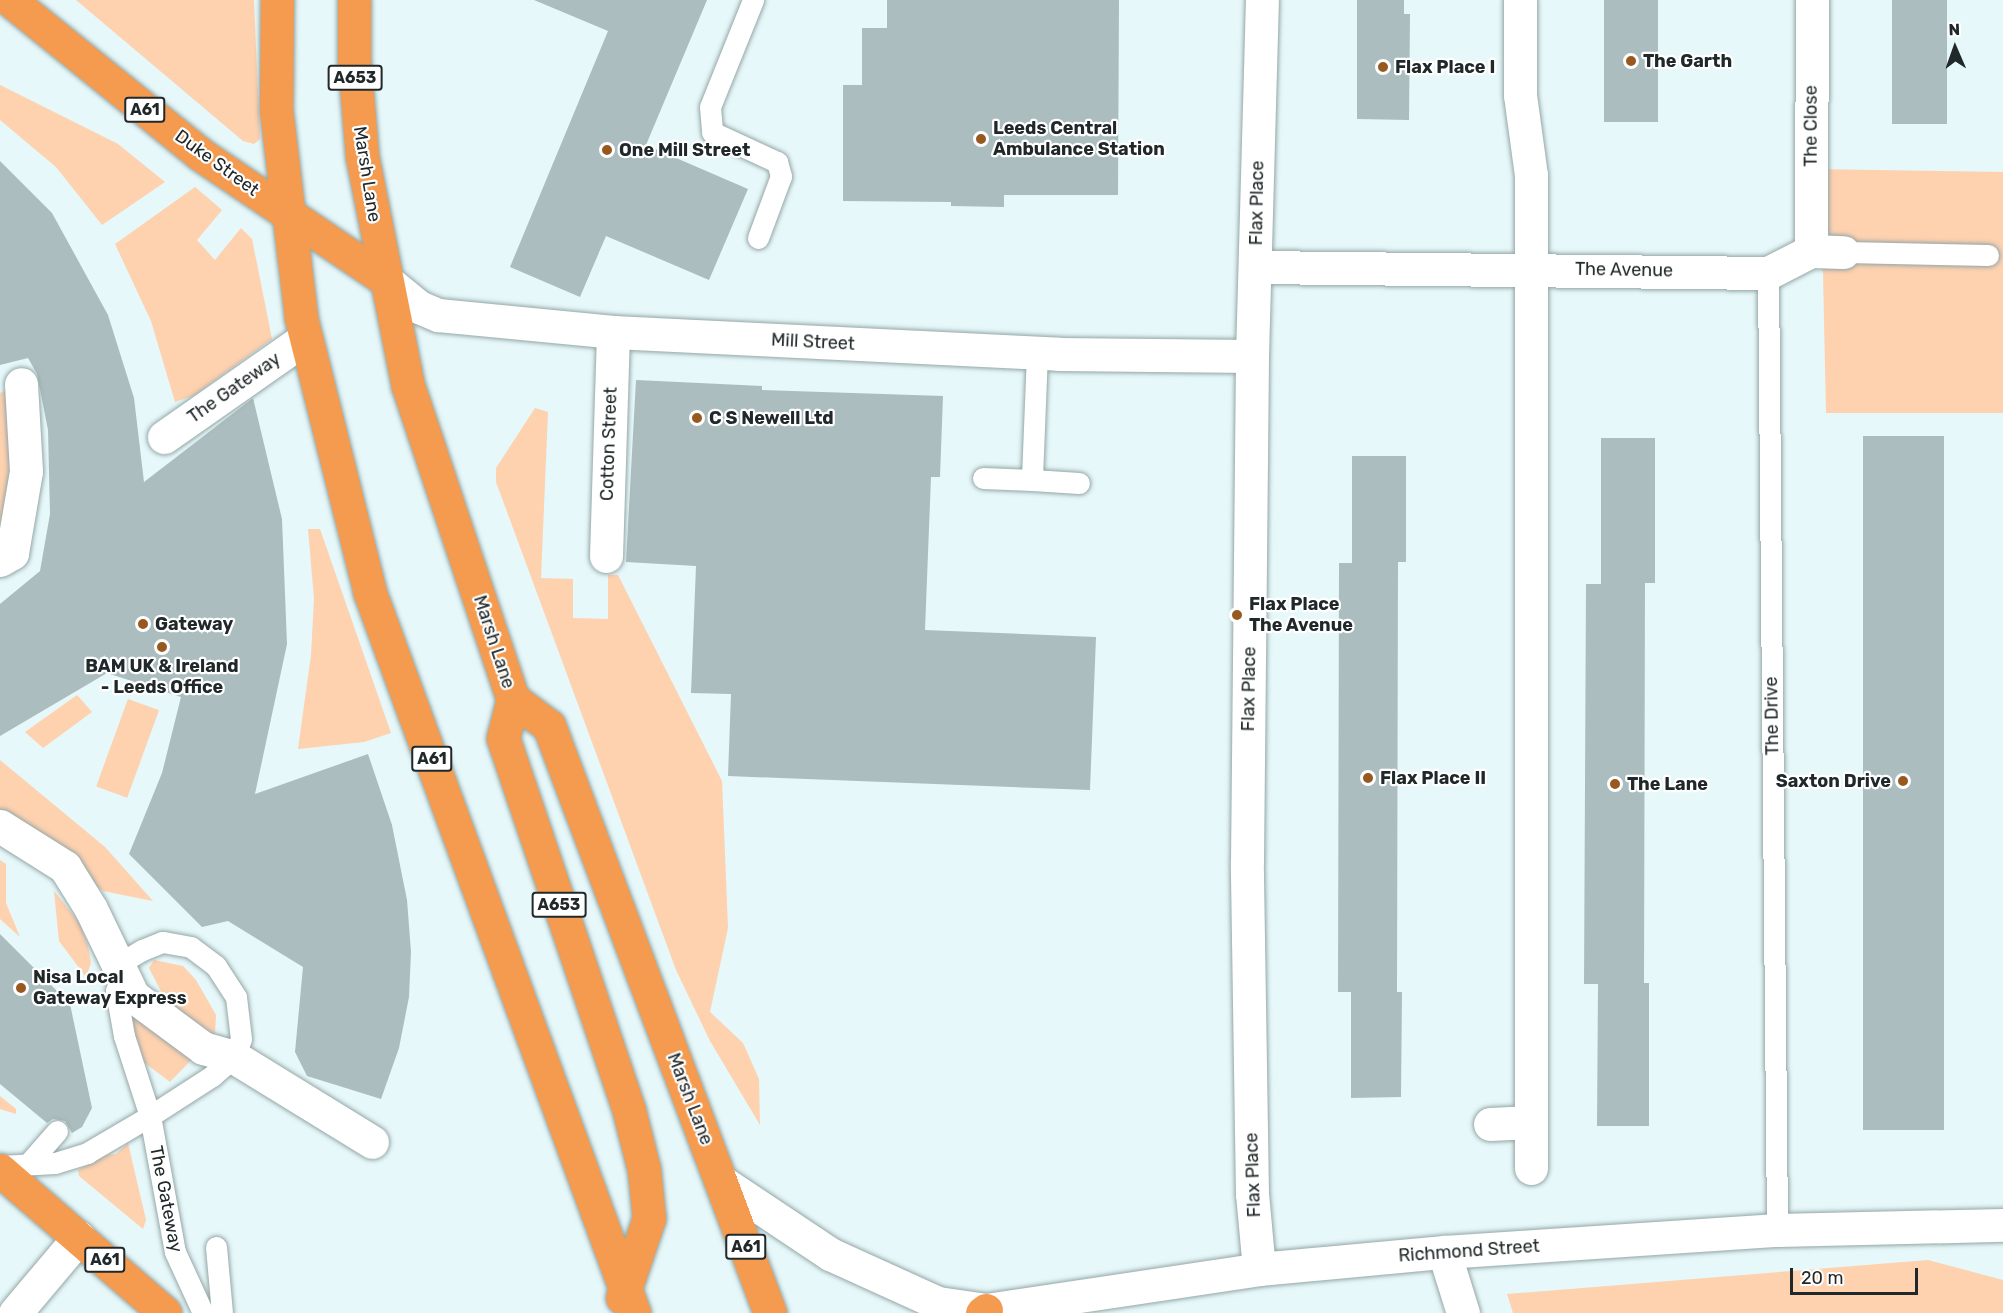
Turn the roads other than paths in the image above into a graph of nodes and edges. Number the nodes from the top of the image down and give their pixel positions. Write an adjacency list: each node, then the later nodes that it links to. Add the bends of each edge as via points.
1 (10, 0): 8 (highway, Duke Street / A61, via 200,154)
2 (277, 0): 8 (highway, A61, via 276,110)
3 (354, 0): 15 (highway, Marsh Lane / A653, via 359,131)
4 (753, 0): 9 (lane, via 710,107 712,132 777,162 781,176)
5 (1262, 0): 12 (street, Flax Place)
6 (1520, 0): 13 (street, via 1520,95 1530,153)
7 (1812, 0): 10 (street, The Close)
8 (286, 212): 15 (highway, A61); 17 (highway, A61)
9 (758, 238)
10 (1827, 252): 11 (lane, The Avenue); 14 (street, The Avenue)
11 (1988, 255)
12 (1256, 267): 13 (street, The Avenue); 19 (street, Flax Place)
13 (1532, 270): 14 (street, The Avenue); 32 (street)
14 (1768, 273): 40 (lane, The Drive)
15 (386, 280): 16 (street, Mill Street, via 419,307 438,315); 27 (highway, Marsh Lane, via 408,386)
16 (613, 332): 18 (street, Mill Street); 25 (street, Cotton Street)
17 (304, 339): 21 (street, The Gateway); 45 (highway, A61, via 370,593)
18 (1037, 352): 19 (street, Mill Street); 23 (lane)
19 (1252, 356): 44 (street, Flax Place, via 1247,861 1252,1194)
20 (21, 384): 26 (street, via 26,471 12,553)
21 (164, 437)
22 (983, 478): 23 (lane)
23 (1032, 480): 24 (lane)
24 (1079, 483)
25 (606, 556)
26 (0, 560)
27 (513, 699): 38 (highway, Marsh Lane / A61, via 549,726); 45 (highway, A653, via 503,738 629,1111 644,1170 649,1218)
28 (0, 826): 29 (street, via 65,867)
29 (121, 970): 30 (street, via 134,996 203,1048); 30 (lane, via 127,959 162,942 191,947 216,966 236,997 242,1039); 31 (lane, The Gateway, via 116,991 124,1036)
30 (234, 1057): 31 (lane, The Gateway); 35 (street)
31 (150, 1116): 36 (lane, The Gateway, via 87,1153 55,1163); 50 (lane, The Gateway, via 174,1252)
32 (1531, 1122): 33 (street); 37 (street)
33 (1490, 1124)
34 (57, 1131): 36 (lane)
35 (372, 1142)
36 (10, 1166): 41 (highway, A61)
37 (1530, 1168)
38 (722, 1182): 46 (street, Richmond Street, via 830,1254); 52 (highway, Marsh Lane / A61)
39 (2003, 1226): 40 (street, Richmond Street)
40 (1777, 1230): 43 (street, Richmond Street)
41 (79, 1237): 48 (street); 49 (highway, A61)
42 (216, 1247): 51 (lane)
43 (1444, 1252): 44 (street, Richmond Street); 53 (street)
44 (1259, 1269): 47 (street, Richmond Street)
45 (624, 1306)
46 (923, 1308): 47 (street, Richmond Street)
47 (984, 1312)
48 (15, 1313)
49 (165, 1313)
50 (203, 1313)
51 (222, 1313)
52 (770, 1313)
53 (1464, 1313)

